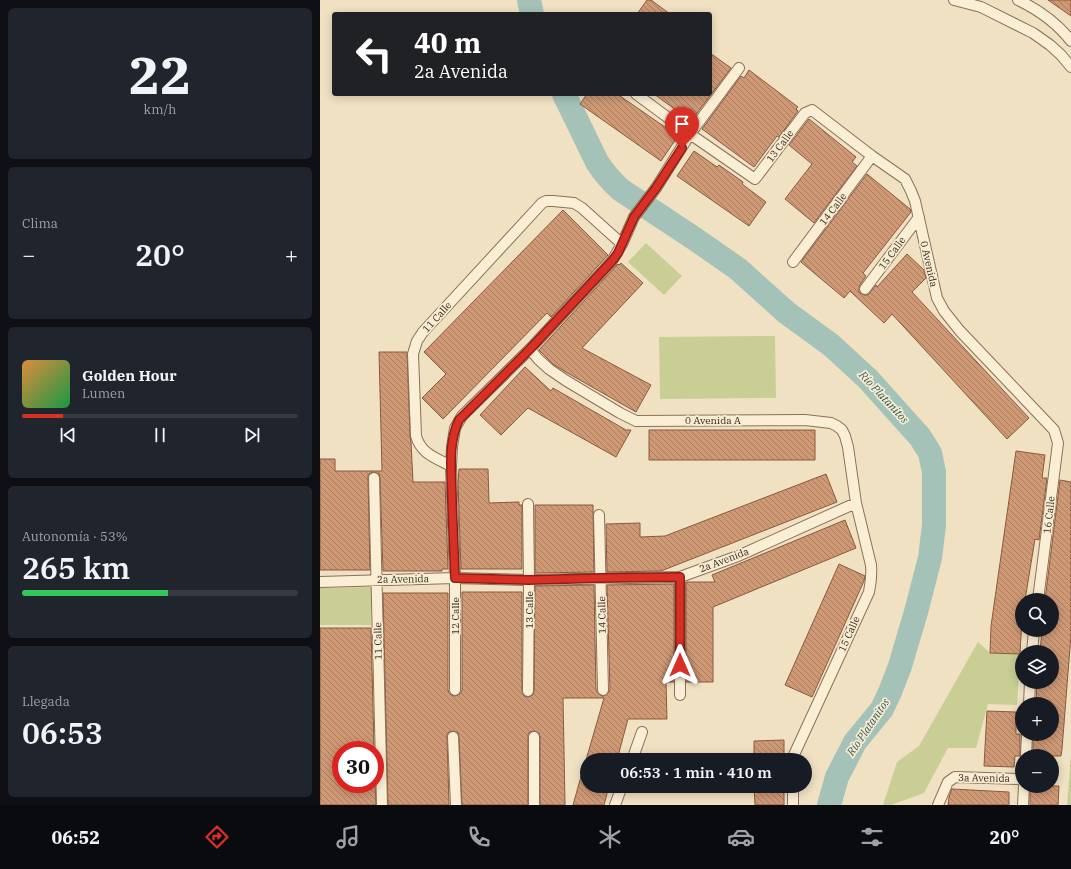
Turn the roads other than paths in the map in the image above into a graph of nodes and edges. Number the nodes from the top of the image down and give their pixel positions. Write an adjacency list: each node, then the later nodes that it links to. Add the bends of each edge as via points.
1 (954, 0): 4 (street, via 981,7 1033,33 1050,45)
2 (1018, 0): 3 (street, via 1052,21)
3 (1071, 41)
4 (1071, 67)
5 (739, 68): 8 (street, 12 Calle)
6 (639, 96): 8 (street)
7 (805, 112): 8 (street, 13 Calle, via 755,180); 9 (street, 0 Avenida, via 812,110)
8 (690, 134): 11 (street, 12 Calle, via 656,188 634,217)
9 (872, 156): 10 (street, 0 Avenida, via 905,178); 12 (street, 14 Calle)
10 (919, 216): 13 (street, 15 Calle); 15 (street, 0 Avenida, via 937,298 944,311)
11 (622, 244): 14 (street, 12 Calle, via 612,261); 16 (street, 11 Calle, via 574,203 546,201 538,206 423,332 415,348 413,364 416,436 423,450)
12 (793, 262)
13 (865, 290)
14 (530, 349): 16 (street, 12 Calle, via 459,420 453,436); 18 (street, 0 Avenida A, via 549,369 565,380 636,421 805,420 831,423 842,430 845,436)
15 (1054, 430): 27 (street, 16 Calle, via 1058,443)
16 (451, 466): 22 (street, 12 Calle)
17 (374, 478): 24 (street, 11 Calle)
18 (856, 503): 21 (street, 2a Avenida, via 738,556); 36 (street, 15 Calle, via 871,565 869,592)
19 (528, 504): 25 (street, 13 Calle)
20 (599, 515): 23 (street, 14 Calle)
21 (680, 577): 23 (street, 2a Avenida); 31 (street)
22 (455, 578): 24 (street, 2a Avenida); 25 (street, 2a Avenida); 28 (street, 12 Calle)
23 (601, 578): 25 (street, 2a Avenida); 29 (street, 14 Calle)
24 (377, 580): 26 (street, 2a Avenida); 42 (street, 11 Calle)
25 (529, 580): 30 (street, 13 Calle)
26 (320, 582)
27 (1039, 593)
28 (455, 690)
29 (602, 690)
30 (528, 691)
31 (680, 695)
32 (642, 732): 35 (street)
33 (453, 737): 43 (street)
34 (534, 737): 44 (street)
35 (634, 753)
36 (795, 753)
37 (1015, 779): 38 (street, 3a Avenida, via 958,776 951,779)
38 (945, 790): 47 (street, 3a Avenida); 48 (street)
39 (619, 793): 45 (street)
40 (793, 793): 46 (street)
41 (1024, 793): 49 (street)
42 (382, 805)
43 (456, 805)
44 (534, 805)
45 (615, 805)
46 (793, 805)
47 (938, 805)
48 (945, 805)
49 (1023, 805)

